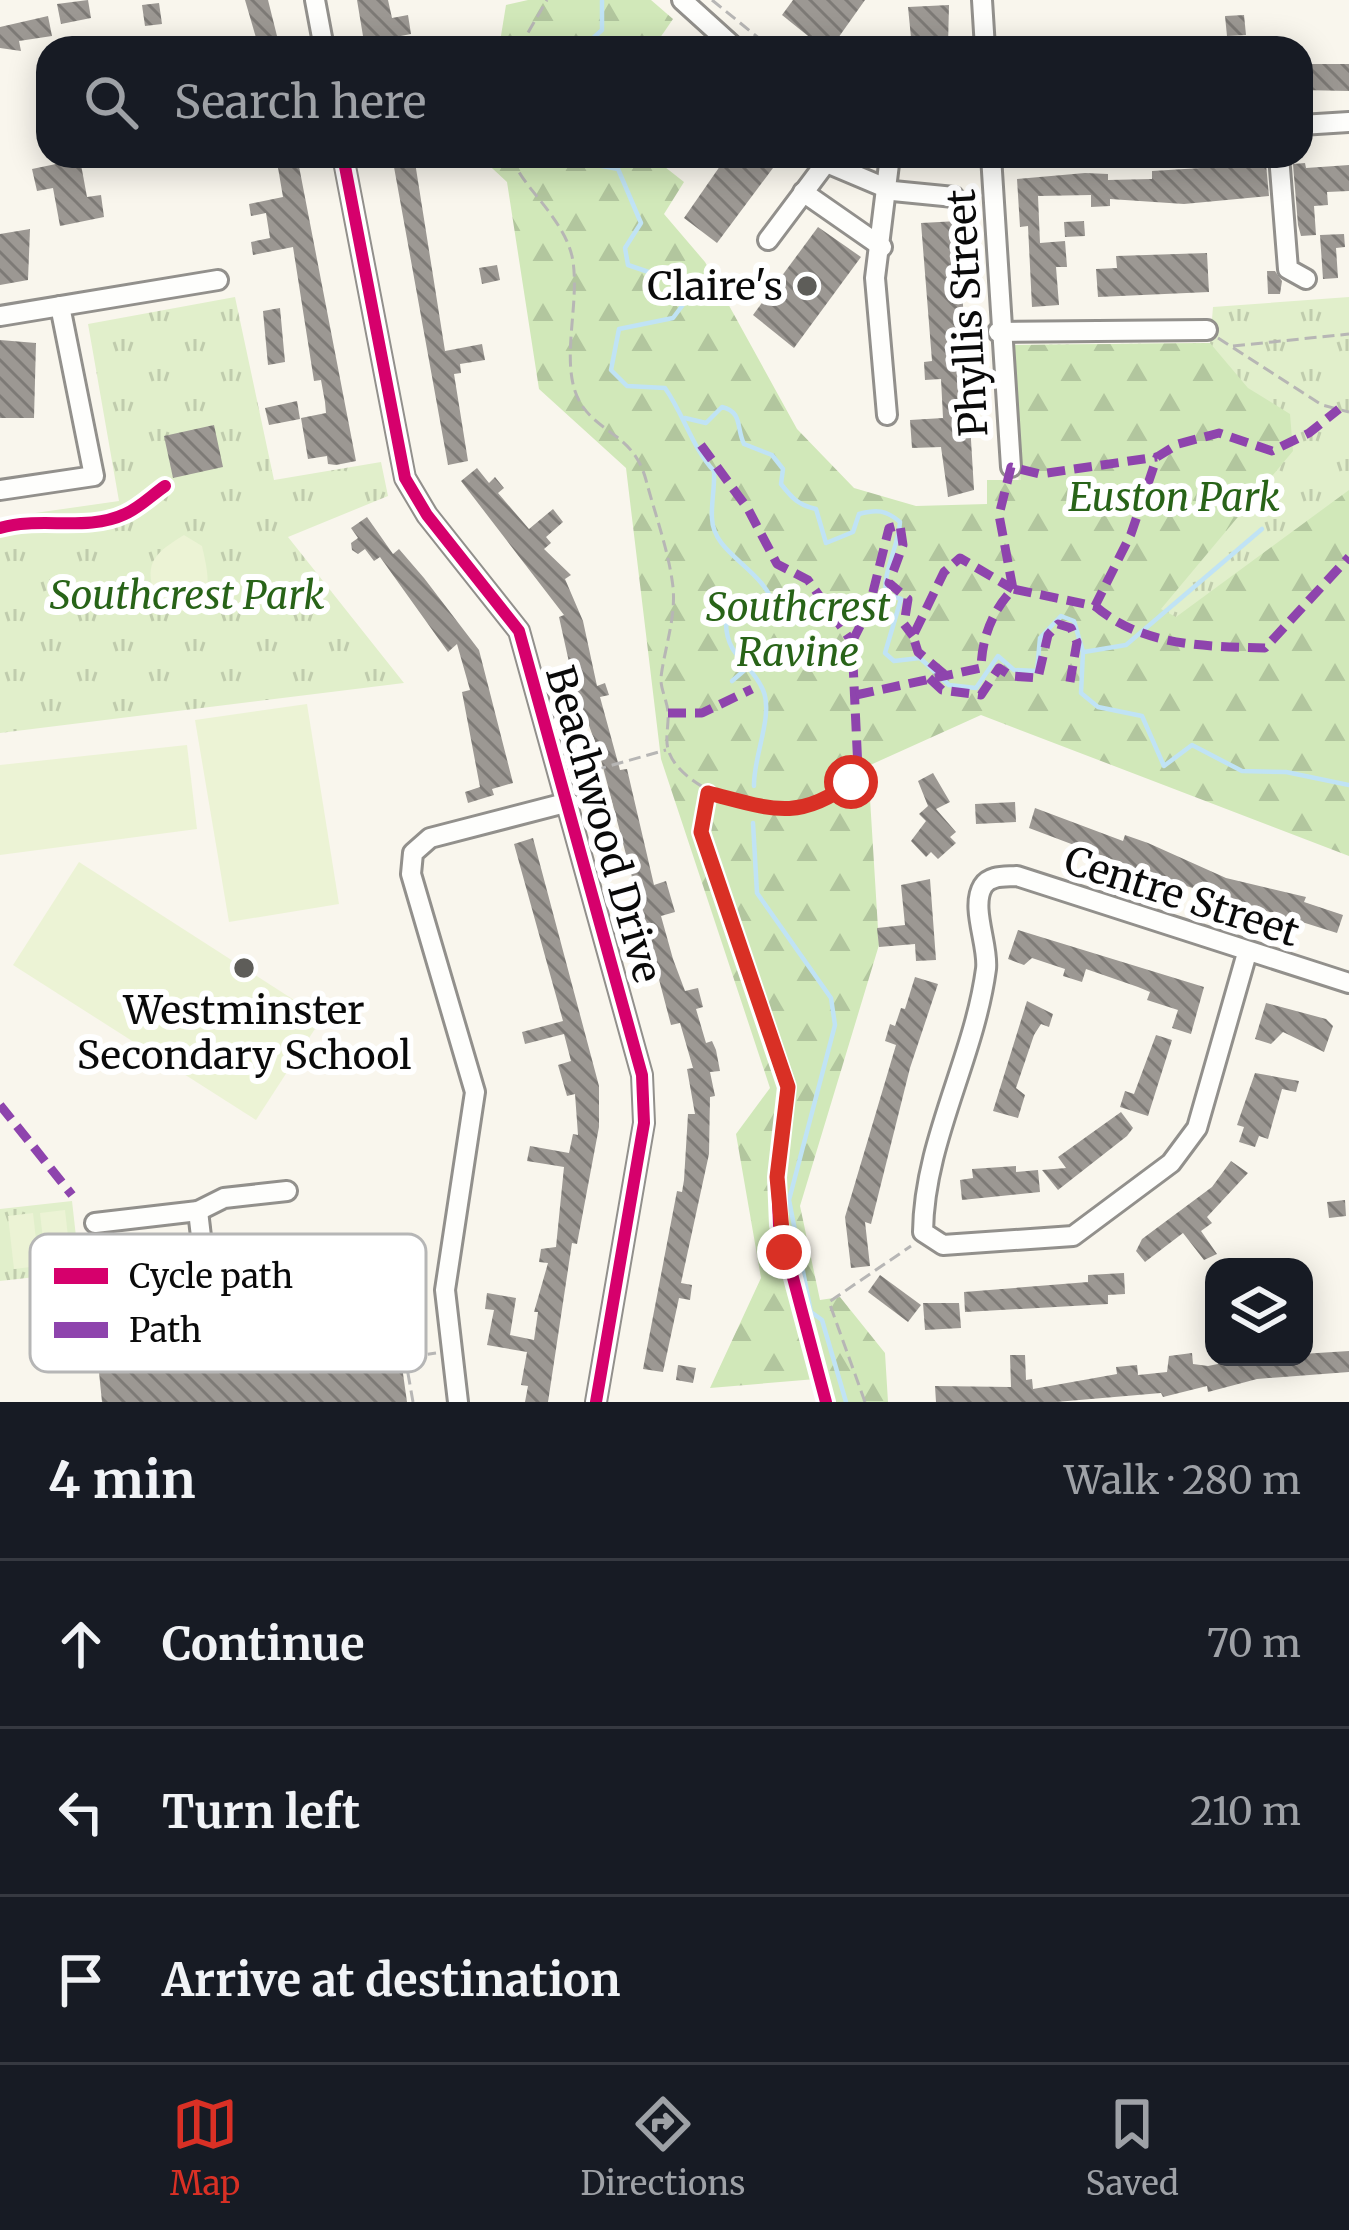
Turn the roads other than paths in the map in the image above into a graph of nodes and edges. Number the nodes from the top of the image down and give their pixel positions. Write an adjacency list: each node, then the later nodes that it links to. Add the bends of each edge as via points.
1 (315, 0): 4 (street)
2 (682, 0): 5 (street)
3 (982, 0): 6 (street)
4 (321, 36)
5 (721, 36)
6 (984, 36)
7 (1349, 122): 8 (street)
8 (1313, 124)
9 (346, 168): 29 (street, Beachwood Drive, via 405,478 519,631)
10 (814, 168): 16 (street)
11 (837, 168): 15 (street)
12 (891, 168): 15 (street)
13 (986, 168): 25 (street, Phyllis Street)
14 (1280, 168): 20 (street, via 1288,268)
15 (882, 187): 17 (street); 19 (street)
16 (803, 192): 18 (street); 19 (street)
17 (953, 197)
18 (768, 240)
19 (882, 247): 26 (street, via 875,278)
20 (1306, 279)
21 (218, 280): 22 (street)
22 (60, 305): 23 (street); 28 (street, via 94,476)
23 (0, 316)
24 (1207, 330): 25 (street)
25 (998, 332): 27 (street, Phyllis Street)
26 (886, 415)
27 (1011, 467)
28 (0, 490)
29 (569, 802): 36 (street, via 430,838 413,854 411,874 475,1092 446,1289); 37 (street, Beachwood Drive, via 642,1075 644,1123)
30 (1246, 953): 30 (street, Centre Street, via 1017,876 983,885 986,967 931,1165 923,1202 928,1234 943,1245 1073,1236 1171,1163 1204,1107); 31 (street, Centre Street)
31 (1349, 983)
32 (287, 1191): 33 (street, via 224,1198)
33 (198, 1211): 34 (street); 35 (street)
34 (95, 1223)
35 (201, 1234)
36 (458, 1402)
37 (596, 1402)

